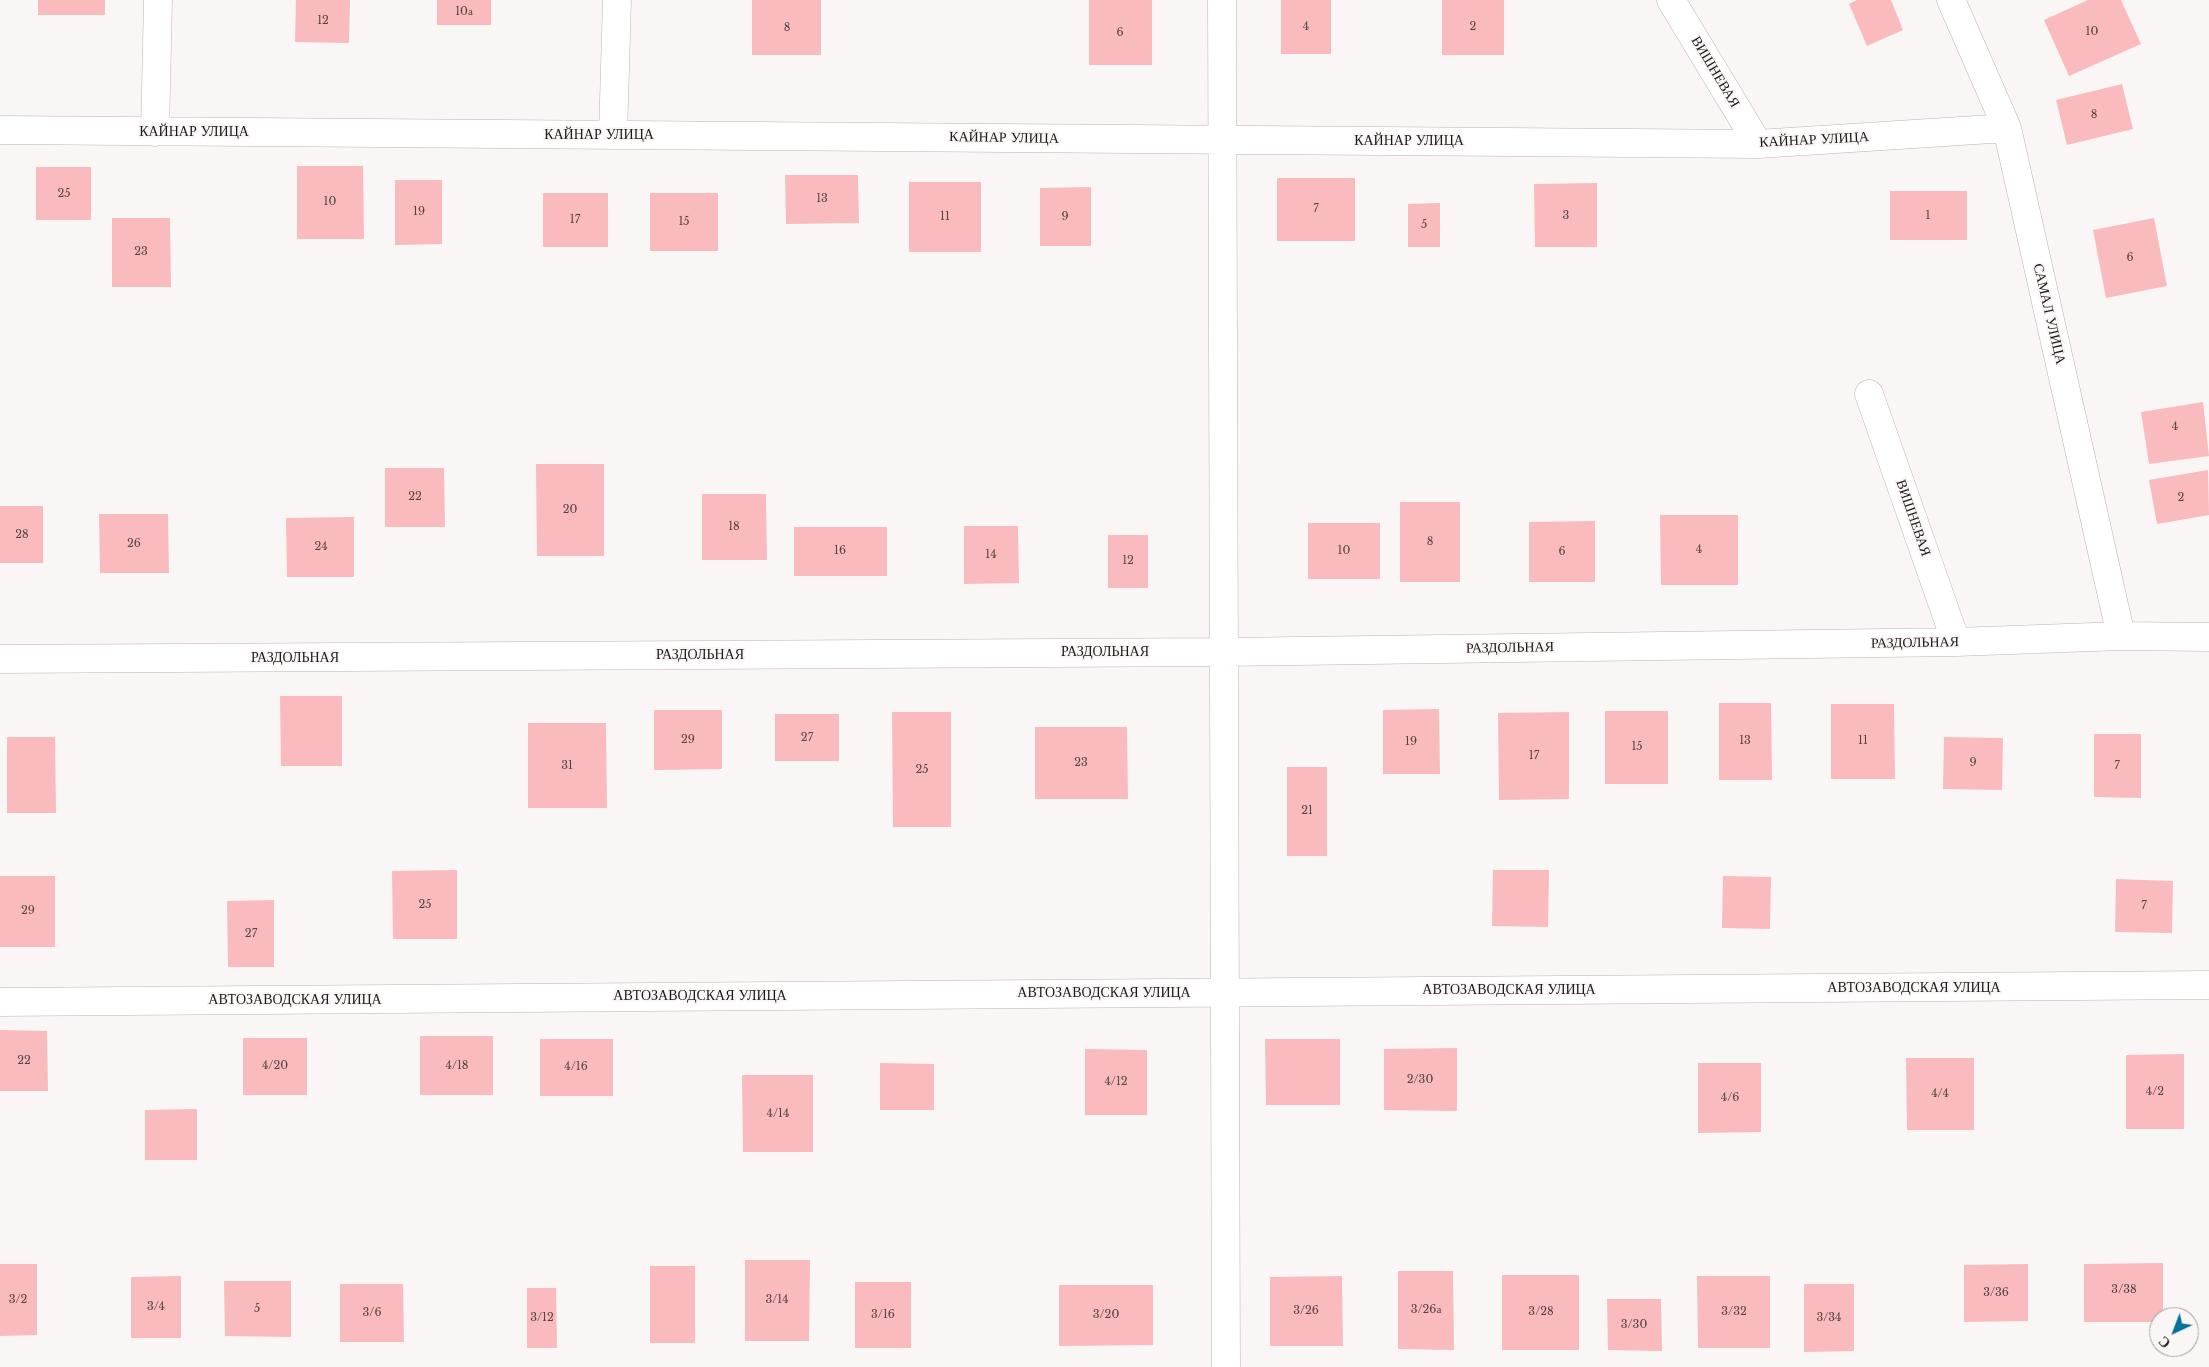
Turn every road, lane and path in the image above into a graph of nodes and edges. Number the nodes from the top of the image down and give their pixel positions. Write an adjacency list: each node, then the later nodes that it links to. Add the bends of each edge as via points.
1 (158, 0): 8 (street)
2 (617, 0): 9 (street)
3 (1222, 0): 10 (street)
4 (1671, 0): 11 (street, ВИШНЕВАЯ)
5 (1951, 0): 6 (street, САМАЛ УЛИЦА)
6 (2008, 128): 11 (street, КАЙНАР УЛИЦА); 13 (street, САМАЛ УЛИЦА)
7 (0, 130): 8 (street, КАЙНАР УЛИЦА)
8 (155, 132): 9 (street, КАЙНАР УЛИЦА)
9 (613, 135): 10 (street, КАЙНАР УЛИЦА)
10 (1223, 140): 11 (street, КАЙНАР УЛИЦА); 16 (street)
11 (1758, 144)
12 (1869, 394): 15 (street, ВИШНЕВАЯ)
13 (2122, 636): 14 (street, РАЗДОЛЬНАЯ); 15 (street, РАЗДОЛЬНАЯ)
14 (2209, 637)
15 (1956, 642): 16 (street, РАЗДОЛЬНАЯ)
16 (1224, 652): 17 (street, РАЗДОЛЬНАЯ); 19 (street)
17 (0, 660)
18 (2209, 985): 19 (street, АВТОЗАВОДСКАЯ УЛИЦА)
19 (1226, 992): 20 (street, АВТОЗАВОДСКАЯ УЛИЦА); 21 (street)
20 (0, 1002)
21 (1226, 1367)

